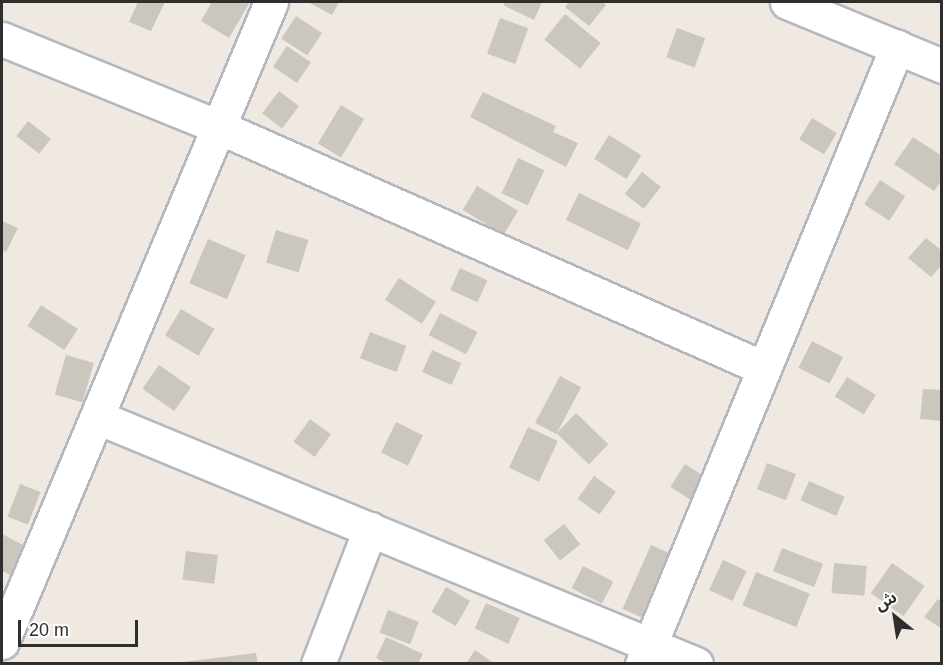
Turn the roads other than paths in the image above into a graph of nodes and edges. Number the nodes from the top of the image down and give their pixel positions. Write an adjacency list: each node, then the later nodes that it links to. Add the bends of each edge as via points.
1 (271, 2): 6 (street)
2 (787, 2): 4 (street)
3 (2, 39): 6 (street)
4 (897, 47): 5 (street); 7 (street)
5 (942, 66)
6 (219, 127): 7 (street); 8 (street)
7 (763, 368): 11 (street)
8 (98, 417): 9 (street); 10 (street)
9 (370, 529): 11 (street); 12 (street)
10 (2, 642)
11 (646, 654): 13 (street)
12 (318, 663)
13 (696, 663)

